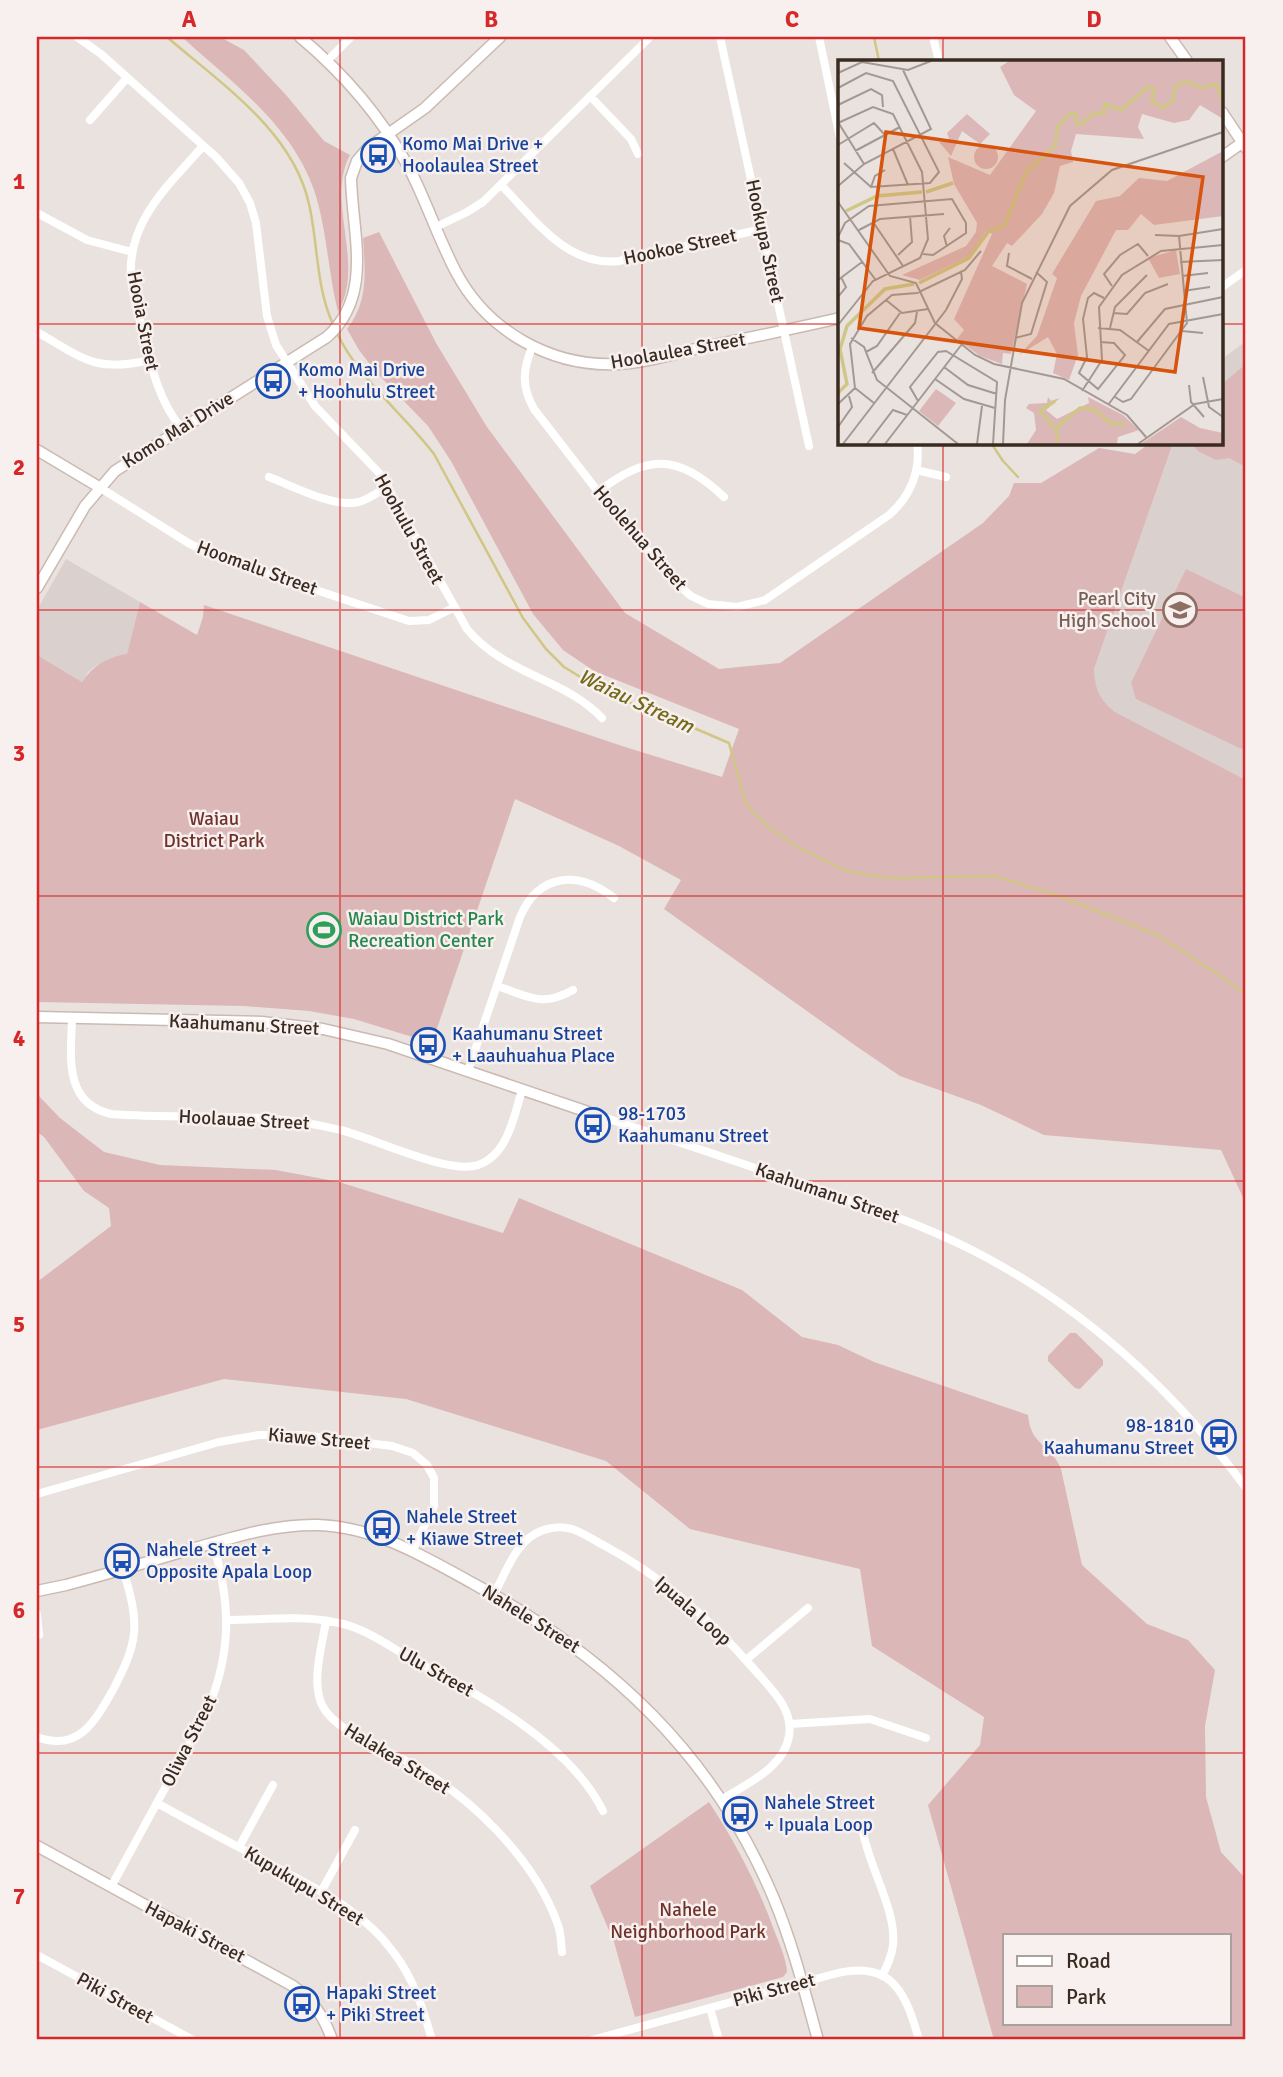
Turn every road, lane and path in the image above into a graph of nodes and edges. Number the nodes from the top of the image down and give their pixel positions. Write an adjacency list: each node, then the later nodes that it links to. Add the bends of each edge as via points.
1 (77, 37): 13 (street, Hoohulu Street)
2 (300, 37): 12 (street, Hoolaulea Street)
3 (351, 37): 12 (street)
4 (500, 37): 18 (street, Komo Mai Drive, via 441,95)
5 (650, 37): 14 (street)
6 (720, 37): 26 (street, Hookupa Street)
7 (818, 37): 17 (street)
8 (933, 37): 10 (street)
9 (1170, 37): 11 (street)
10 (939, 60)
11 (1182, 60)
12 (327, 61): 18 (street, Hoolaulea Street)
13 (127, 78): 16 (street); 20 (street, Hoohulu Street)
14 (590, 96): 21 (street, via 631,139); 23 (street)
15 (1224, 115): 19 (street)
16 (90, 120)
17 (838, 129)
18 (388, 134): 25 (street, Hoolaulea Street); 35 (street, Komo Mai Drive, via 361,155 351,178 357,277 353,300 327,337)
19 (1245, 144): 22 (street)
20 (203, 146): 27 (street, Hooia Street, via 152,204); 35 (street, Hoohulu Street, via 232,174 250,203 269,326)
21 (638, 154)
22 (1224, 156)
23 (500, 185): 25 (street, via 475,208); 26 (street, Hookoe Street, via 566,249 596,261 619,261)
24 (37, 214): 27 (street, via 87,240)
25 (436, 227): 33 (street, Hoolaulea Street, via 475,302)
26 (762, 229): 31 (street, Hookupa Street)
27 (132, 252): 34 (street, Hooia Street, via 132,284)
28 (1246, 270): 29 (street)
29 (1224, 286)
30 (838, 318): 31 (street, Hoolaulea Street)
31 (784, 330): 33 (street, Hoolaulea Street, via 618,364 574,361); 38 (street, Hookupa Street)
32 (37, 332): 34 (street, via 98,364)
33 (532, 347): 45 (street, Hoolehua Street, via 523,375 527,395)
34 (150, 360): 36 (street, Hooia Street, via 163,401)
35 (286, 363): 36 (street, Komo Mai Drive); 43 (street, Hoohulu Street, via 315,406)
36 (181, 428): 44 (street, Komo Mai Drive)
37 (917, 444): 40 (street, Hoolehua Street)
38 (809, 446)
39 (37, 450): 44 (street, Hoomalu Street)
40 (916, 470): 42 (street); 45 (street, Hoolehua Street, via 909,491 888,515 773,596 737,607 708,604 684,590)
41 (269, 477): 43 (street, via 341,503 364,500)
42 (946, 477)
43 (388, 486): 48 (street, Hoohulu Street)
44 (99, 487): 47 (street, Komo Mai Drive); 48 (street, Hoomalu Street, via 198,548 307,587 409,621 429,620)
45 (598, 492): 46 (street, via 633,469 653,464 693,471)
46 (724, 497)
47 (37, 588)
48 (453, 608): 49 (street, Hoohulu Street, via 489,651 590,705)
49 (602, 718)
50 (614, 898): 51 (street, via 599,886 575,880 555,881 540,889 524,908)
51 (497, 986): 52 (street, via 543,1001); 55 (street)
52 (573, 990)
53 (37, 1017): 54 (street, Kaahumanu Street)
54 (72, 1018): 55 (street, Kaahumanu Street, via 304,1026 363,1037); 56 (street, Hoolauae Street, via 75,1087 86,1102 111,1114 307,1122 463,1168 485,1162 499,1150)
55 (468, 1071): 56 (street, Kaahumanu Street)
56 (522, 1090): 57 (street, Kaahumanu Street)
57 (588, 1112): 58 (street, Kaahumanu Street, via 888,1213 1007,1269 1135,1362 1191,1418)
58 (1246, 1488)
59 (37, 1494): 61 (street, Kiawe Street, via 259,1434 392,1446 413,1453 434,1478 434,1506)
60 (213, 1543): 61 (street, Nahele Street, via 278,1527 320,1525 368,1533); 62 (street, Nahele Street); 67 (street, Oliwa Street)
61 (413, 1550): 64 (street, Nahele Street)
62 (123, 1569): 63 (street, Nahele Street); 72 (street, via 134,1623 124,1669 100,1714 84,1732 62,1741)
63 (37, 1591)
64 (494, 1594): 70 (street, Ipuala Loop, via 529,1538 548,1529 571,1529 664,1583); 75 (street, Nahele Street, via 550,1627 620,1682 667,1729)
65 (808, 1608): 70 (street)
66 (37, 1614): 69 (street)
67 (227, 1620): 68 (street, Ulu Street); 76 (street, Oliwa Street, via 225,1653 213,1697)
68 (326, 1621): 77 (street, Ulu Street, via 362,1631 513,1718 592,1789); 84 (street, Halakea Street, via 318,1685 329,1716 439,1782 479,1813 540,1891 559,1928)
69 (39, 1635)
70 (746, 1660): 71 (street, Ipuala Loop, via 782,1702)
71 (790, 1724): 73 (street, via 870,1719); 75 (street, via 787,1745 775,1763)
72 (37, 1737)
73 (926, 1738)
74 (273, 1785): 81 (street)
75 (721, 1800): 87 (street, Nahele Street, via 769,1888)
76 (157, 1803): 81 (street, Kupukupu Street); 82 (street, Oliwa Street)
77 (603, 1811)
78 (862, 1826): 86 (street, via 894,1935)
79 (355, 1830): 83 (street)
80 (37, 1846): 82 (street, Hapaki Street)
81 (239, 1847): 83 (street, Kupukupu Street)
82 (111, 1887): 91 (street, Hapaki Street, via 293,1986 319,2011)
83 (321, 1892): 92 (street, Kupukupu Street, via 370,1925 395,1953 414,1986)
84 (562, 1951)
85 (37, 1955): 90 (street, Piki Street)
86 (882, 1976): 87 (street, Piki Street, via 852,1970); 96 (street, via 903,1993)
87 (803, 1983): 88 (street, Piki Street); 95 (street, Nahele Street)
88 (710, 2008): 89 (street, Piki Street); 94 (street)
89 (622, 2036): 93 (street, Piki Street)
90 (194, 2040)
91 (332, 2040)
92 (432, 2040)
93 (592, 2040)
94 (719, 2040)
95 (818, 2040)
96 (919, 2040)

